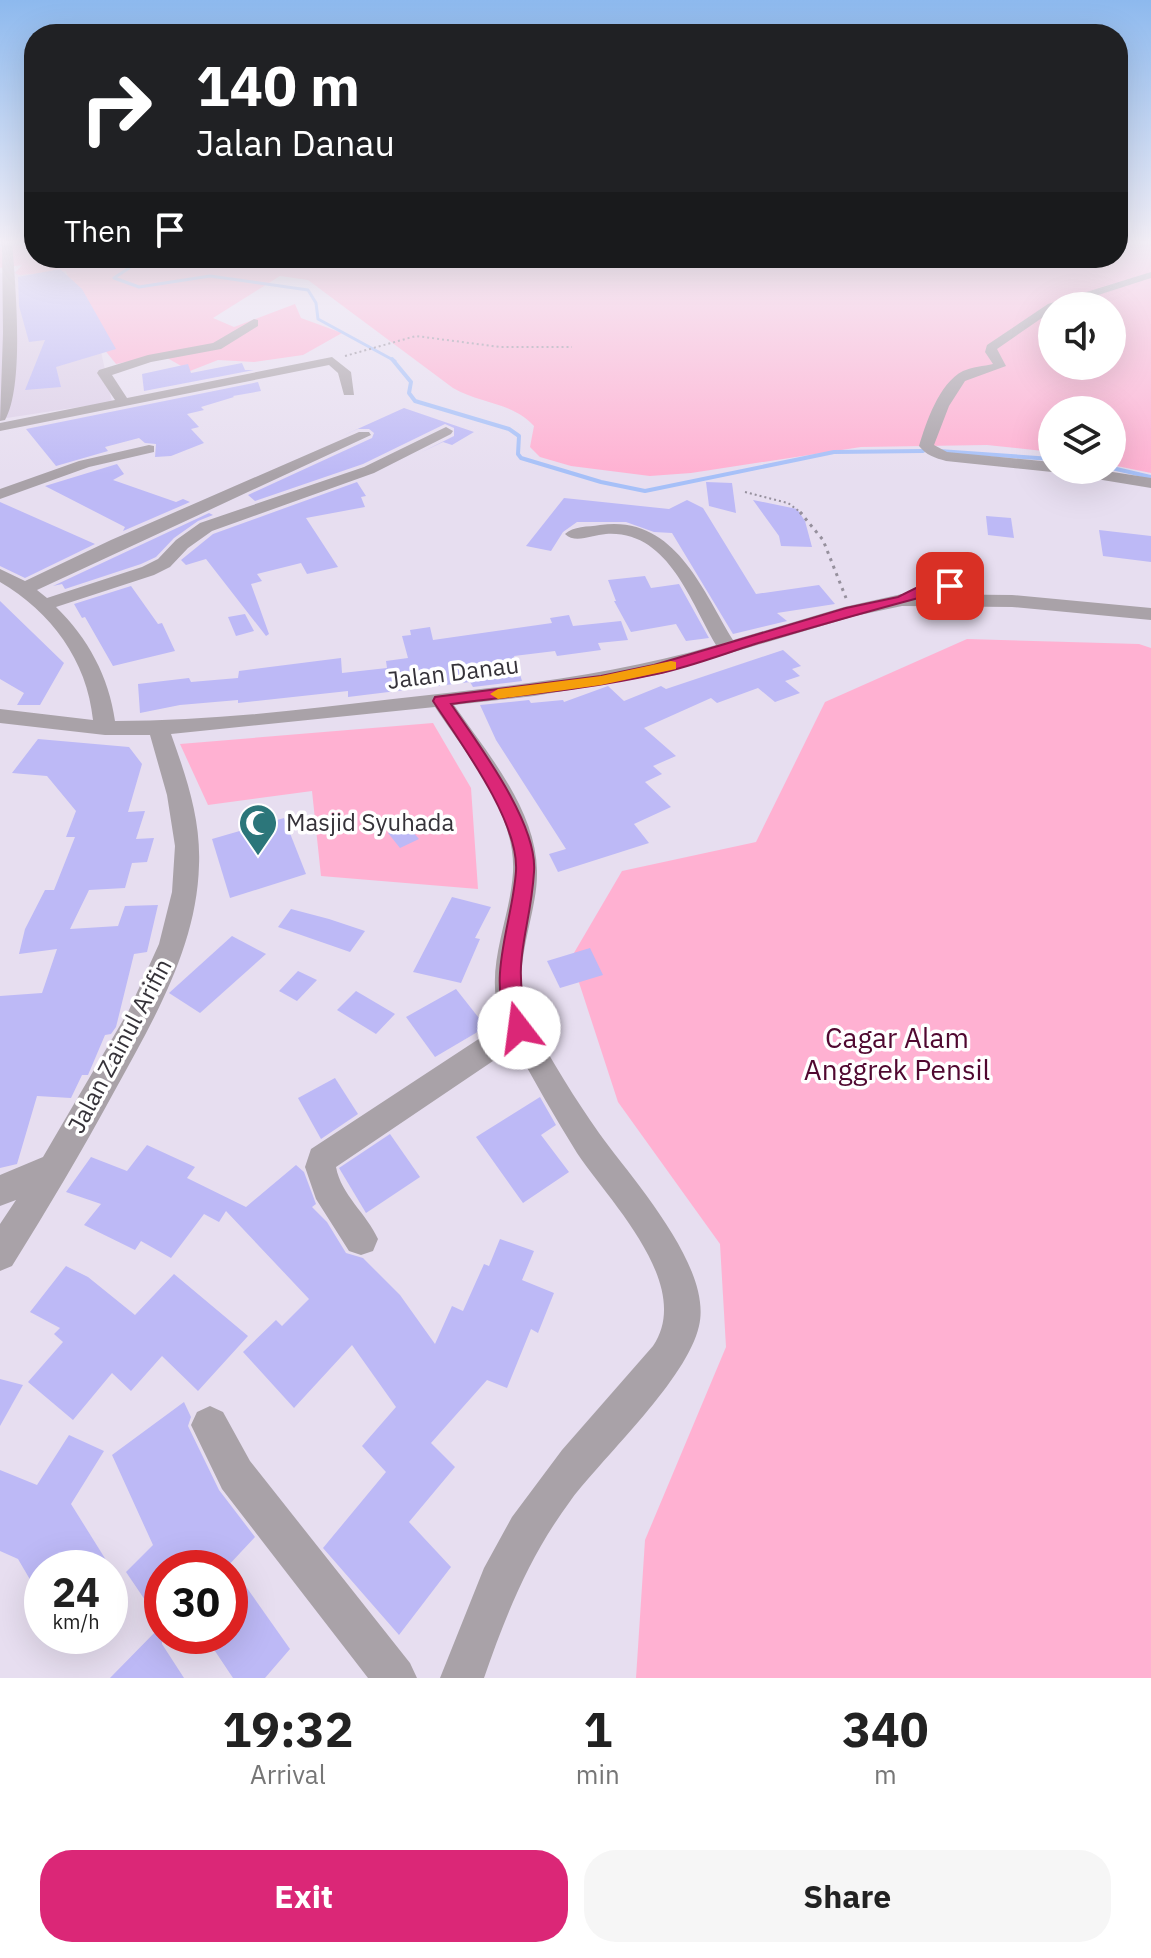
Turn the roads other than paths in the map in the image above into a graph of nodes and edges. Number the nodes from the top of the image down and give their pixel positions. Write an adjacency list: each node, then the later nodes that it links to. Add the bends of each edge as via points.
1 (5, 318): 4 (street)
2 (1034, 318): 12 (street, via 991,348 999,366 958,381 926,446 946,456)
3 (254, 323): 6 (street, via 217,346 104,373)
4 (4, 341): 7 (street, via 6,404)
5 (349, 392): 6 (street, via 342,368 332,361 191,384)
6 (123, 402): 8 (street)
7 (0, 417)
8 (0, 427)
9 (446, 431): 21 (street, via 357,475 206,527 148,571)
10 (364, 435): 18 (street)
11 (149, 449): 15 (street, via 84,464)
12 (1038, 466)
13 (1126, 479): 14 (street)
14 (1151, 483)
15 (0, 494)
16 (573, 534): 23 (street, via 613,528 658,541 680,566)
17 (0, 574): 18 (street)
18 (24, 589): 21 (street)
19 (902, 600): 20 (street, Jalan Danau, via 950,586 1008,586); 22 (street, Jalan Danau, via 1012,601); 23 (street, Jalan Danau)
20 (1151, 601)
21 (43, 605): 26 (street, via 93,674 104,702)
22 (1151, 614)
23 (728, 649): 24 (street, Jalan Danau, via 601,681)
24 (441, 701): 27 (street, Jalan Danau); 28 (street, via 501,793 517,833 525,869 509,960 509,996)
25 (0, 716): 26 (street, Jalan Danau)
26 (105, 728): 27 (street, Jalan Danau)
27 (158, 728): 29 (street, Jalan Zainul Arifin, via 186,828 178,934 135,1027)
28 (519, 1028): 31 (street, via 322,1159 321,1179); 35 (street, via 675,1272 684,1321 666,1359 524,1534)
29 (55, 1167): 30 (street); 32 (street, Jalan Zainul Arifin)
30 (0, 1191)
31 (361, 1239)
32 (0, 1254)
33 (210, 1425): 34 (street, via 236,1475)
34 (395, 1678)
35 (462, 1678)

